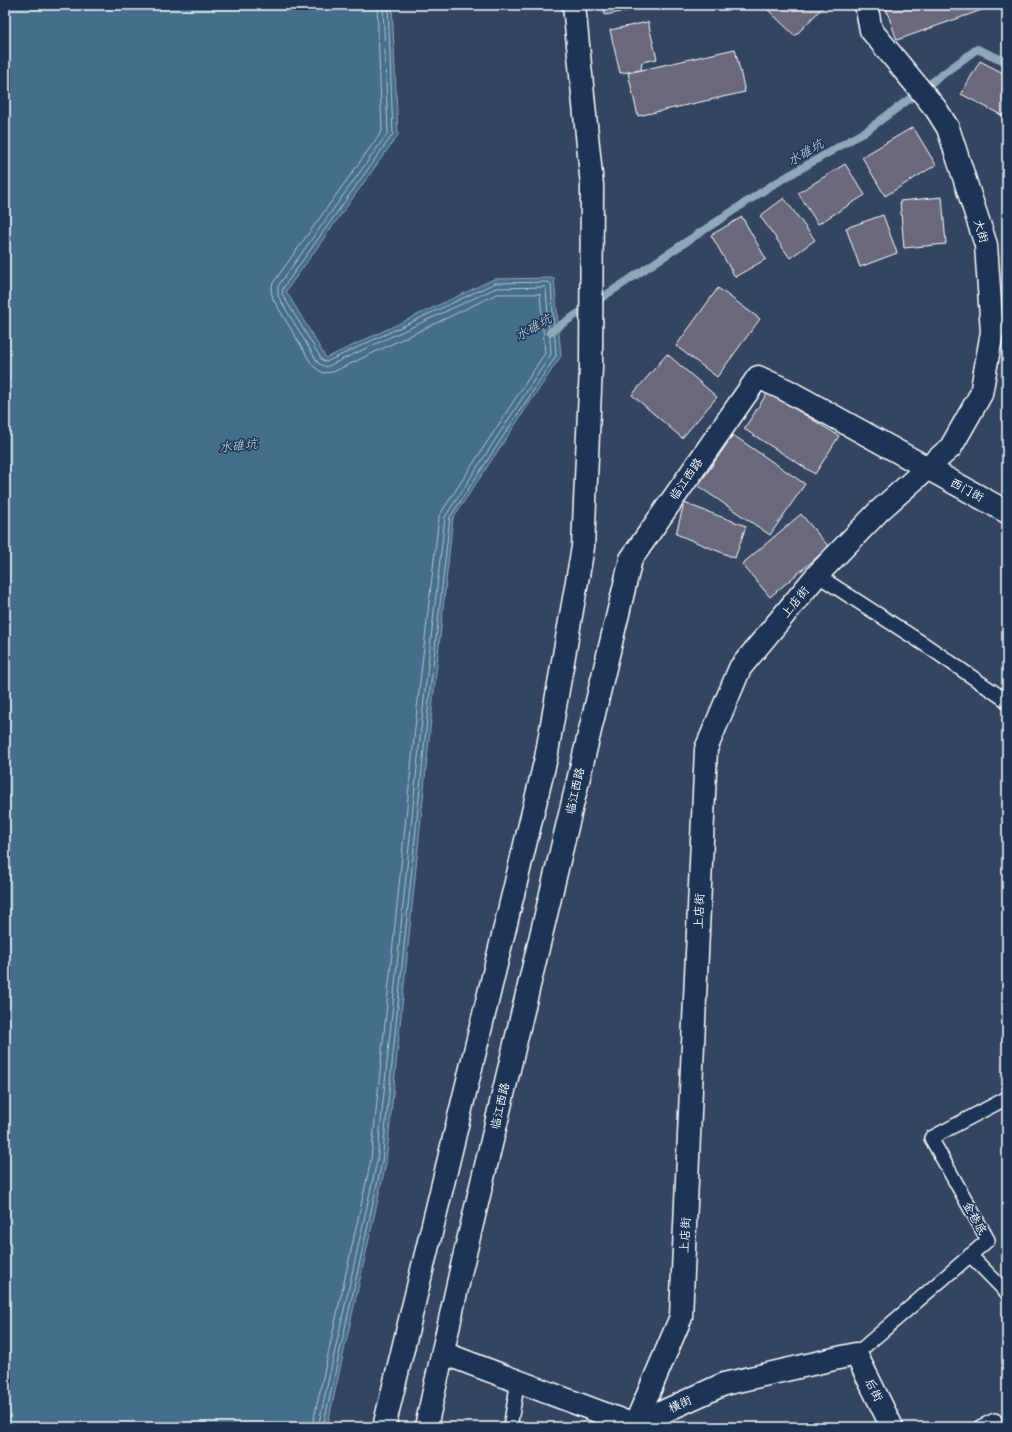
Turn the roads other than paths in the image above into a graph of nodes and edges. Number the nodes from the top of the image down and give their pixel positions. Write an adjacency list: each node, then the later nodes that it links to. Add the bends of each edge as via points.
1 (574, 5): 15 (street, via 592,185 591,367 583,547 546,758)
2 (866, 5): 3 (street, 大街, via 871,30 936,109 948,128 986,245 992,332 981,394 951,447)
3 (926, 469): 4 (street, 西门街); 5 (street, 上店街, via 879,511); 10 (street, 临江西路, via 786,390 758,377 631,559)
4 (1007, 512)
5 (817, 575): 6 (lane); 14 (street, 上店街, via 740,668 706,749 681,1317)
6 (1007, 701)
7 (1007, 1098): 8 (lane, 金巷底, via 932,1138 988,1240)
8 (970, 1256): 9 (lane); 11 (lane, 金巷底)
9 (1007, 1293)
10 (443, 1353): 12 (street); 16 (street, 临江西路)
11 (856, 1354): 14 (street, 横街, via 724,1384); 18 (street, 后街)
12 (518, 1381): 14 (street); 17 (lane)
13 (995, 1420): 19 (lane)
14 (634, 1426)
15 (384, 1427)
16 (426, 1427)
17 (510, 1427)
18 (892, 1427)
19 (980, 1427)

